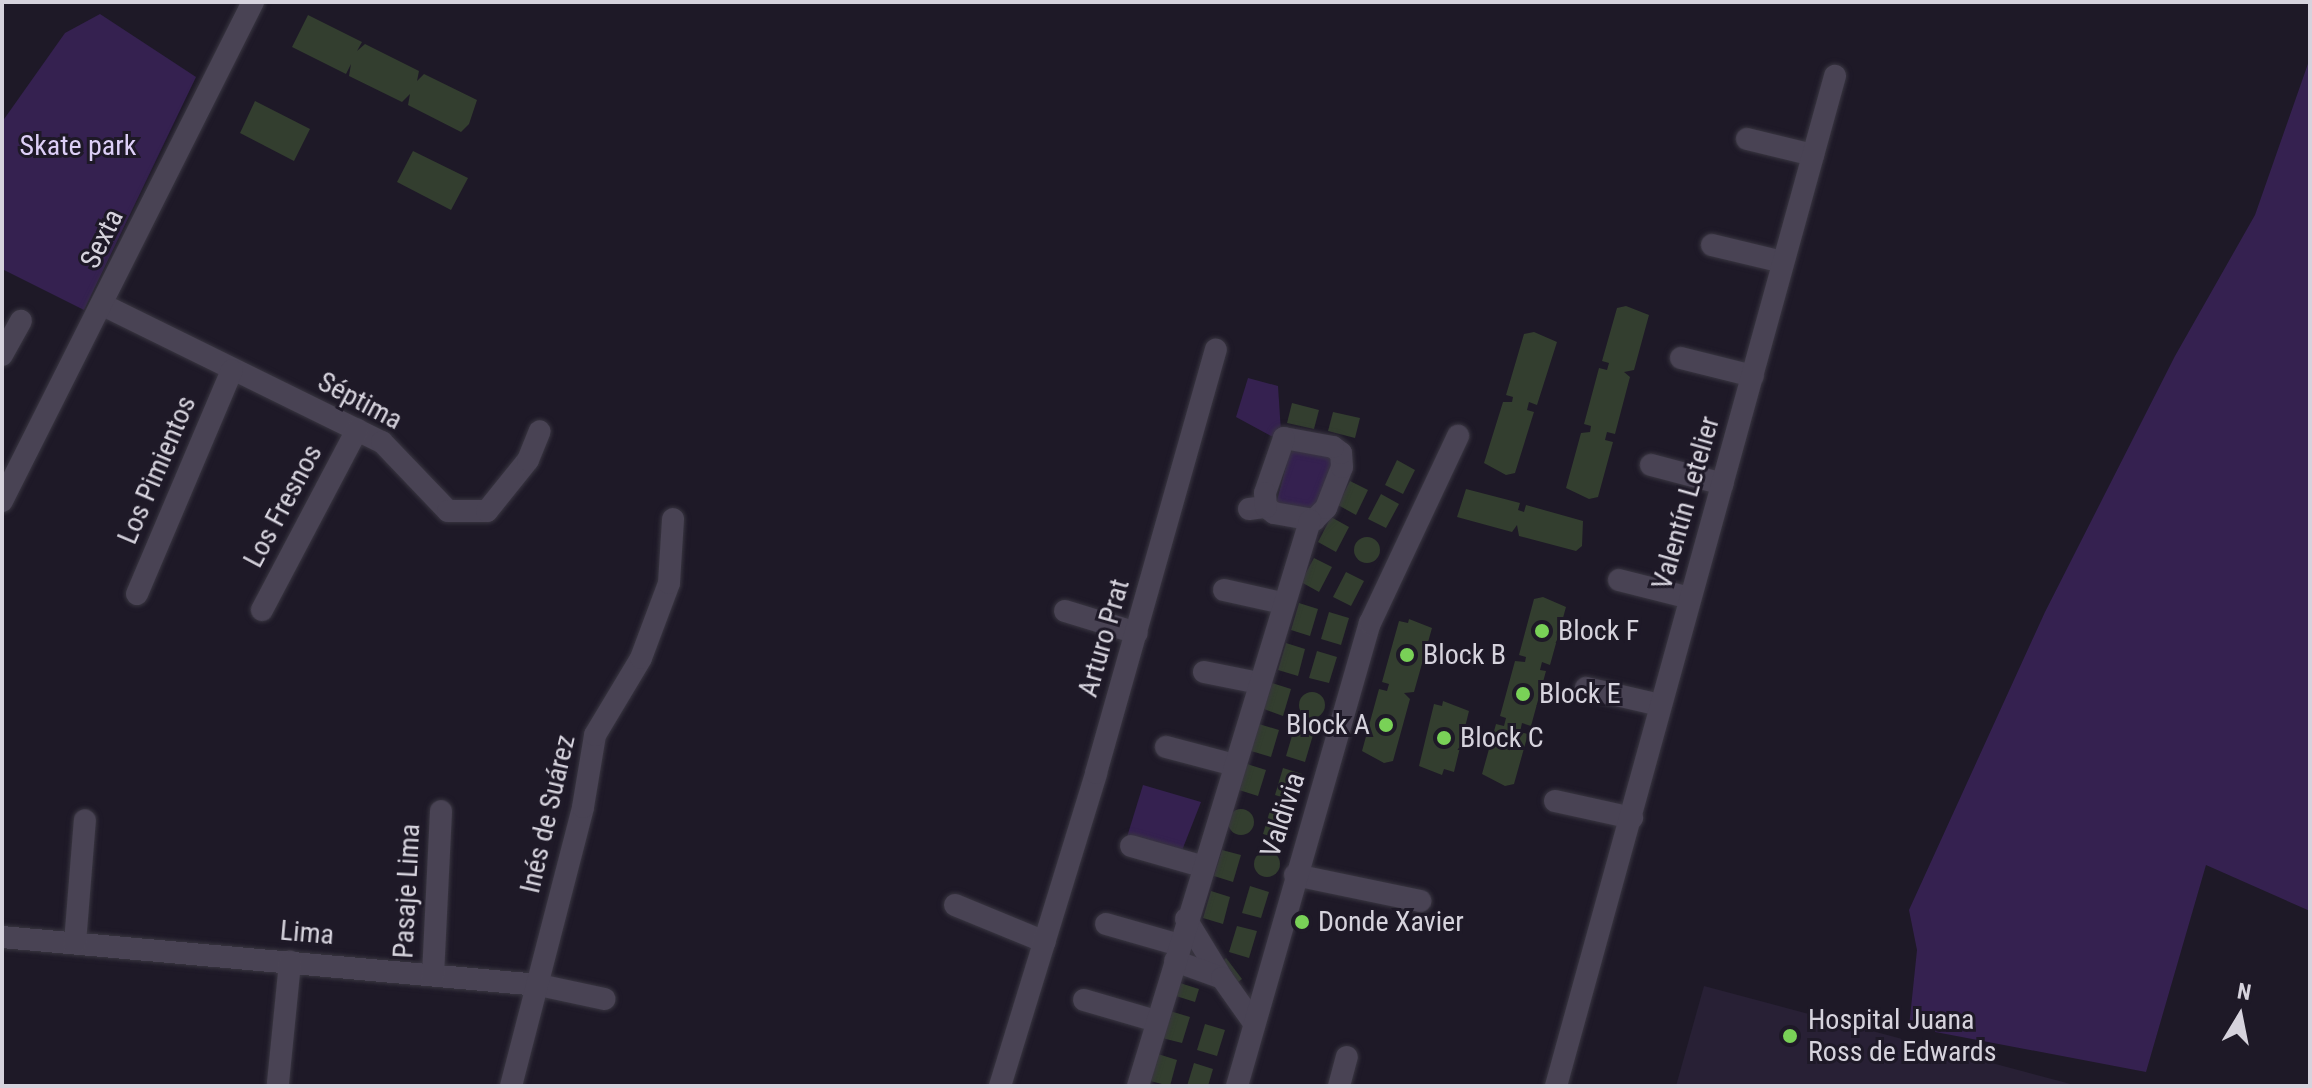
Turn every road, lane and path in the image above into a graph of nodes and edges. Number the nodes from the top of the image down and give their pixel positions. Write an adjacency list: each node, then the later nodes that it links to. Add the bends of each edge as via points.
1 (253, 2): 7 (street, Sexta)
2 (1835, 76): 4 (street, Valentín Letelier)
3 (1747, 139): 4 (street)
4 (1813, 155): 6 (street, Valentín Letelier)
5 (1712, 245): 6 (street)
6 (1783, 262): 13 (street, Valentín Letelier)
7 (103, 305): 12 (street, Séptima); 19 (street, Sexta)
8 (21, 321): 10 (street)
9 (1216, 350): 29 (street, Arturo Prat)
10 (2, 355)
11 (1681, 358): 13 (street)
12 (232, 370): 14 (street, Séptima); 24 (street, Los Pimientos)
13 (1753, 376): 18 (street, Valentín Letelier)
14 (357, 430): 15 (street, Séptima, via 400,458 440,507 465,513 487,511 504,496); 27 (street, Los Fresnos)
15 (540, 431)
16 (1458, 436): 42 (street, Valdivia, via 1370,623)
17 (1651, 465): 18 (street)
18 (1723, 484): 25 (street, Valentín Letelier)
19 (2, 501)
20 (673, 519): 54 (street, Inés de Suárez, via 669,583 641,658 595,735)
21 (1310, 521): 21 (street, via 1258,508 1284,438 1341,453 1342,467 1326,508); 26 (street)
22 (1619, 580): 25 (street)
23 (1224, 590): 26 (street)
24 (137, 594)
25 (1690, 598): 33 (street, Valentín Letelier)
26 (1282, 603): 31 (street)
27 (262, 610)
28 (1065, 611): 29 (street)
29 (1137, 633): 48 (street, Arturo Prat)
30 (1204, 672): 31 (street)
31 (1259, 683): 35 (street)
32 (1586, 688): 33 (street)
33 (1660, 705): 38 (street, Valentín Letelier)
34 (1166, 747): 35 (street)
35 (1234, 765): 41 (street)
36 (1555, 801): 38 (street)
37 (441, 811): 52 (street, Pasaje Lima)
38 (1632, 818): 66 (street, Valentín Letelier)
39 (85, 820): 49 (street)
40 (1131, 846): 41 (street)
41 (1201, 866): 45 (street)
42 (1295, 875): 43 (street); 58 (street, Valdivia)
43 (1420, 901)
44 (955, 905): 48 (street)
45 (1186, 919): 50 (street); 53 (street)
46 (1106, 924): 50 (street)
47 (2, 937): 49 (street, Lima)
48 (1045, 942): 62 (street, Arturo Prat)
49 (75, 943): 51 (street, Lima)
50 (1177, 953): 53 (street); 57 (street)
51 (290, 962): 52 (street, Lima); 60 (street)
52 (433, 975): 54 (street, Lima)
53 (1222, 978): 58 (street)
54 (539, 985): 55 (street, Lima); 61 (street, Inés de Suárez)
55 (605, 999)
56 (1084, 1000): 57 (street)
57 (1156, 1021): 63 (street)
58 (1254, 1023): 64 (street, Valdivia)
59 (1347, 1057): 65 (street)
60 (278, 1083)
61 (511, 1086)
62 (1000, 1086)
63 (1138, 1086)
64 (1237, 1086)
65 (1339, 1086)
66 (1556, 1086)

